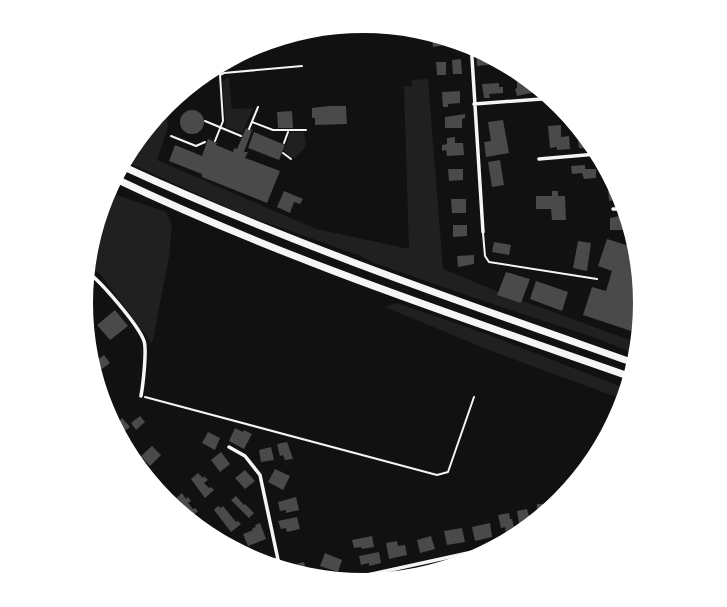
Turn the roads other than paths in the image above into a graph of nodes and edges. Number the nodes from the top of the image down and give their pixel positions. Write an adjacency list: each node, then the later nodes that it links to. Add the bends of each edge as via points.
1 (472, 56): 3 (street)
2 (541, 99): 3 (street)
3 (474, 104): 10 (street)
4 (589, 155): 5 (street)
5 (539, 159)
6 (129, 169): 13 (highway, via 327,253)
7 (122, 182): 14 (highway, via 310,262)
8 (613, 209): 9 (street)
9 (616, 209)
10 (483, 232): 12 (lane, via 489,262)
11 (95, 278): 15 (street, via 137,327 144,342)
12 (597, 279)
13 (628, 361)
14 (624, 375)
15 (141, 396)
16 (229, 447): 18 (street, via 245,456 260,475)
17 (464, 554): 19 (street)
18 (278, 559)
19 (378, 573)

